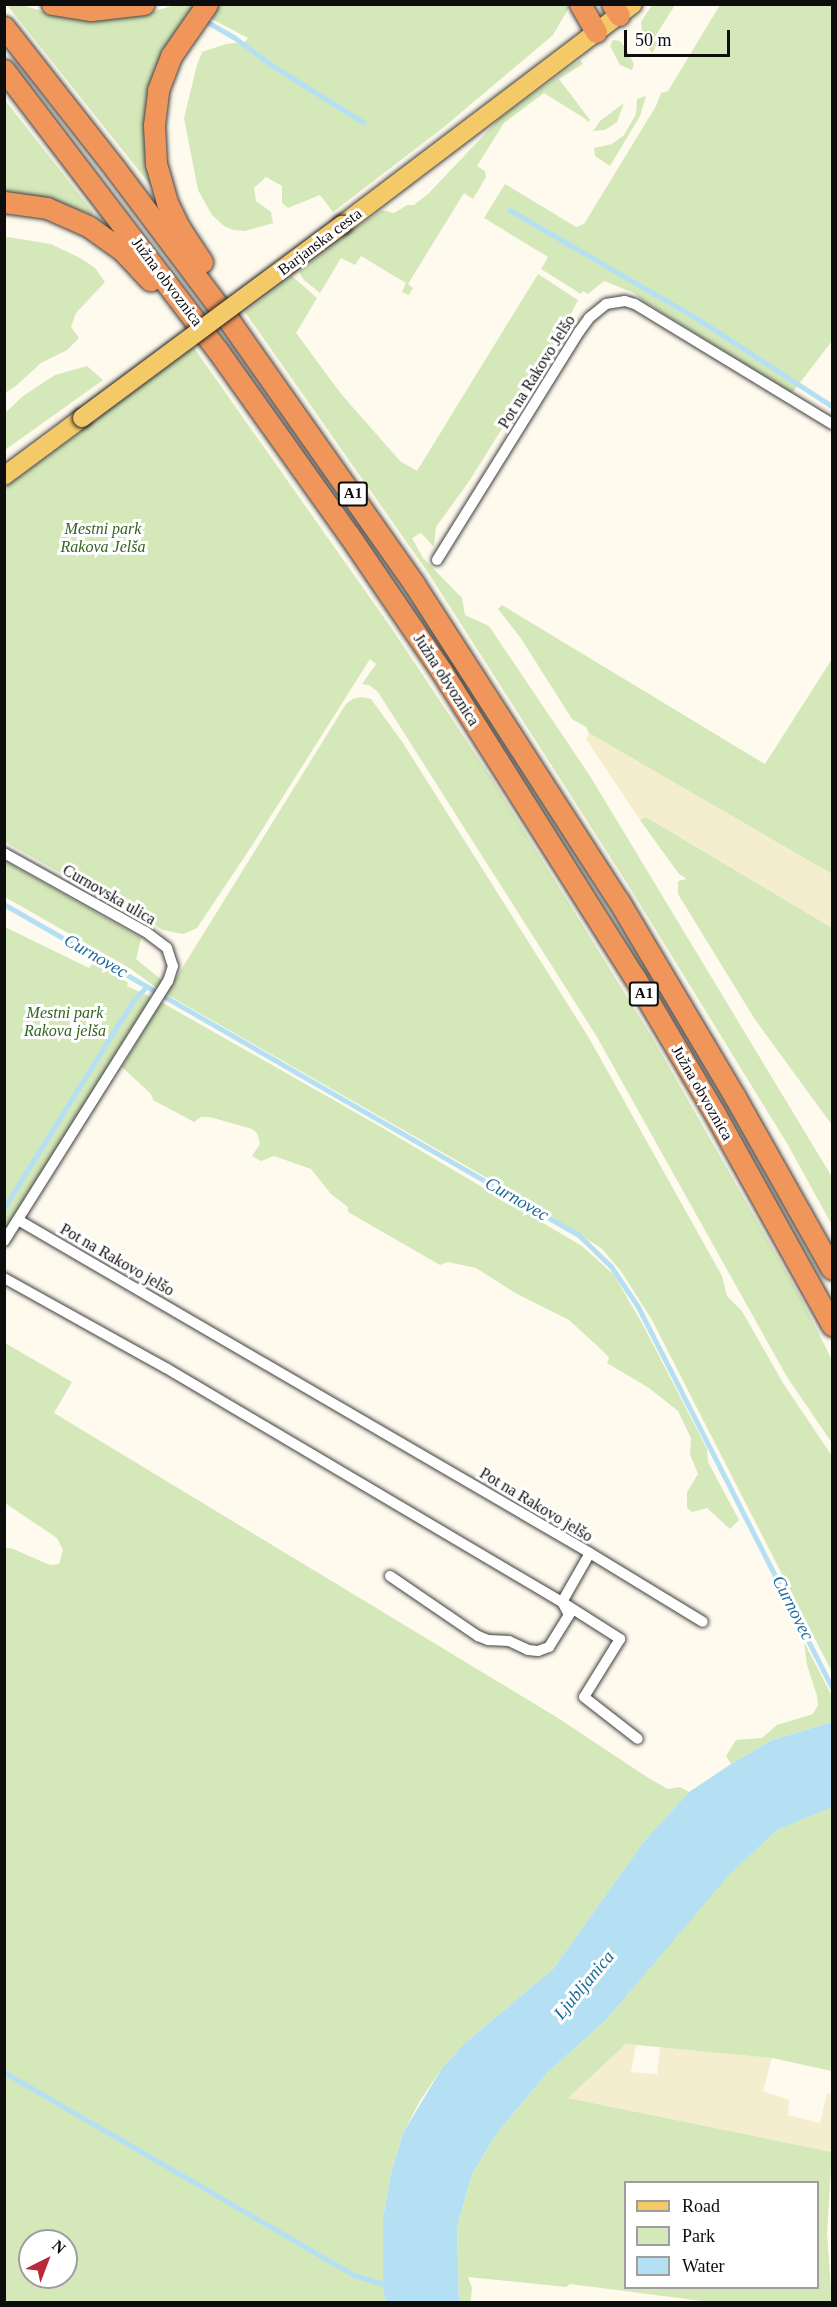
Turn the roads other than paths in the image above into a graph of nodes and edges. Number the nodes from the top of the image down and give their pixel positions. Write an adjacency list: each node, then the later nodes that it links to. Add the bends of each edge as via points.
1 (52, 4): 2 (highway, via 91,10)
2 (144, 4)
3 (207, 4): 10 (highway, via 181,38 163,75 156,108 155,147 167,202 215,281)
4 (580, 4): 7 (highway)
5 (621, 8): 7 (main road, Barjanska cesta)
6 (4, 27): 10 (highway, Južna obvoznica / A1)
7 (596, 32): 13 (main road, Barjanska cesta, bridge)
8 (4, 70): 11 (highway, Južna obvoznica / A1)
9 (4, 202): 11 (highway, via 47,208 104,237 135,262 176,314)
10 (230, 322): 18 (highway, Južna obvoznica / A1, via 358,501 545,782 697,1032)
11 (218, 351): 20 (highway, Južna obvoznica / A1, via 374,571 521,795 692,1074)
12 (832, 424): 14 (street, Pot na Rakovo Jelšo, via 635,304 606,304 579,332)
13 (4, 476)
14 (438, 560)
15 (4, 853): 16 (street, Curnovska ulica, via 161,942 172,960 168,981)
16 (18, 1220): 17 (street); 21 (street, Pot na Rakovo jelšo)
17 (4, 1241)
18 (832, 1269)
19 (4, 1278): 23 (street, via 166,1368)
20 (832, 1325)
21 (590, 1553): 23 (street, Pot na Rakovo jelšo); 24 (street)
22 (390, 1576): 23 (street, via 478,1636 509,1641 528,1650 549,1647 568,1615)
23 (562, 1602): 25 (street, via 620,1639 584,1697)
24 (703, 1622)
25 (638, 1739)

